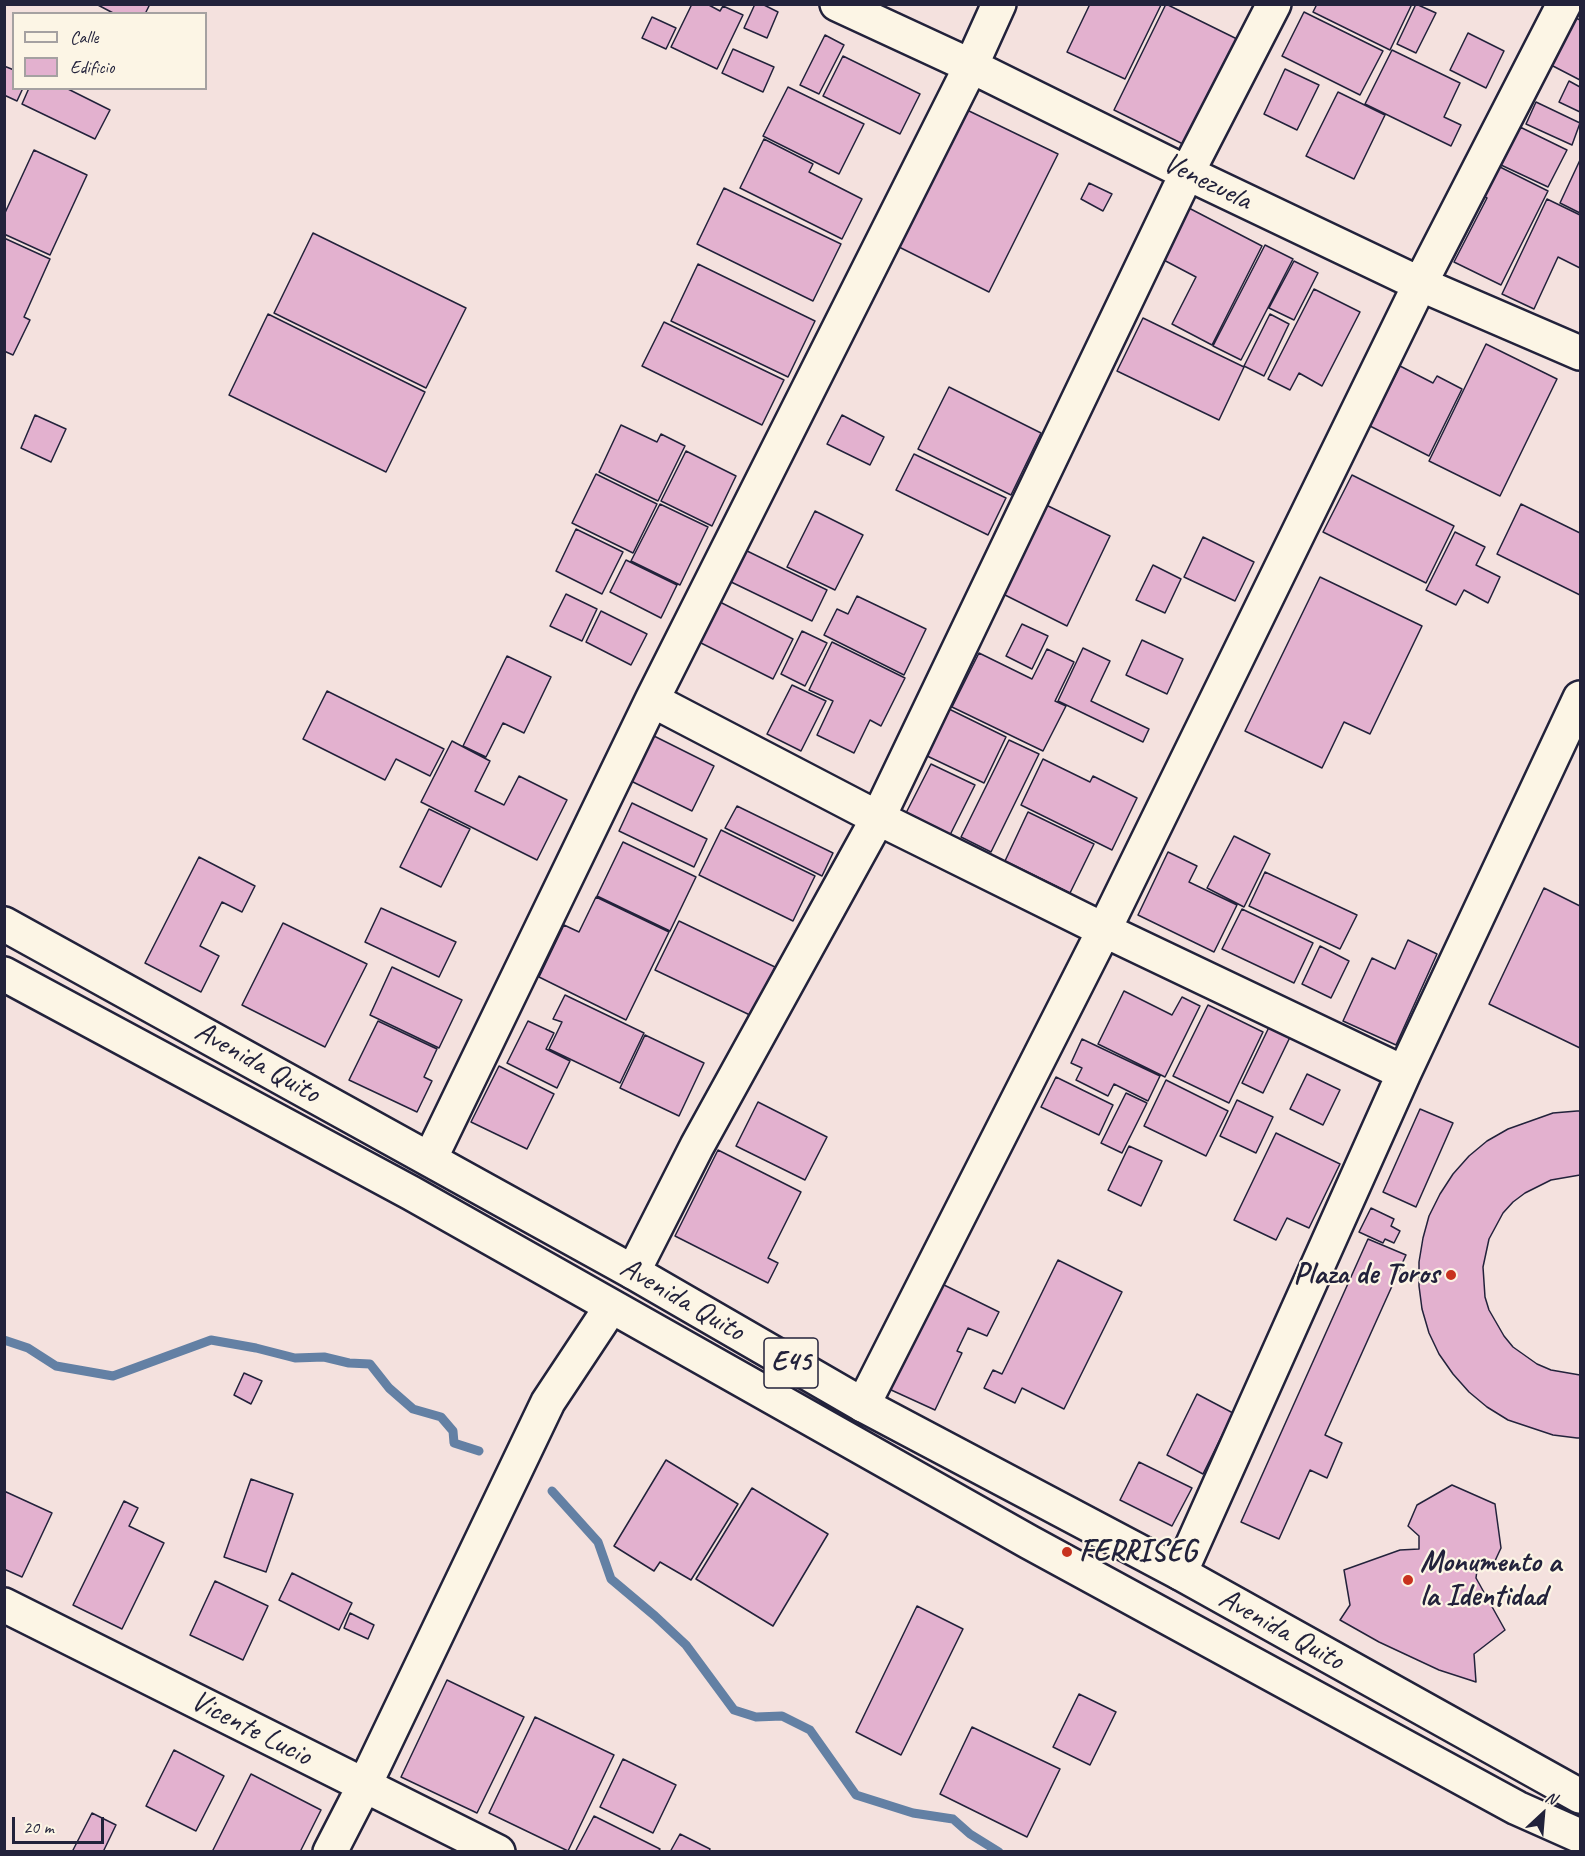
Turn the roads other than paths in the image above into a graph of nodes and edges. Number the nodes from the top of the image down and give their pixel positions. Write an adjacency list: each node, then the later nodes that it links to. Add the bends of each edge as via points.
1 (837, 4): 5 (main road, Venezuela)
2 (999, 4): 5 (main road)
3 (1274, 4): 6 (main road)
4 (1564, 4): 7 (main road)
5 (971, 66): 6 (main road, Venezuela); 10 (main road)
6 (1187, 173): 7 (main road, Venezuela); 11 (main road)
7 (1420, 284): 8 (main road, Venezuela); 13 (main road)
8 (1581, 353)
9 (1581, 698): 15 (main road)
10 (652, 700): 11 (main road); 16 (main road)
11 (878, 818): 13 (main road); 17 (main road, via 697,1146)
12 (4, 924): 16 (main road, Avenida Quito / E45)
13 (1104, 930): 15 (main road); 19 (main road)
14 (4, 974): 18 (main road, Avenida Quito / E45, via 401,1188)
15 (1404, 1073): 20 (main road)
16 (430, 1159): 17 (main road, Avenida Quito / E45)
17 (633, 1272): 19 (main road, Avenida Quito / E45)
18 (611, 1307): 22 (main road, via 548,1402); 24 (main road, Avenida Quito / E45, via 1029,1542 1506,1802)
19 (863, 1405): 20 (main road, Avenida Quito / E45)
20 (1180, 1573): 23 (main road, Avenida Quito / E45)
21 (4, 1605): 22 (main road, Vicente Lucio)
22 (364, 1786): 25 (main road); 26 (main road, Vicente Lucio)
23 (1581, 1796)
24 (1581, 1836)
25 (330, 1851)
26 (498, 1851)

